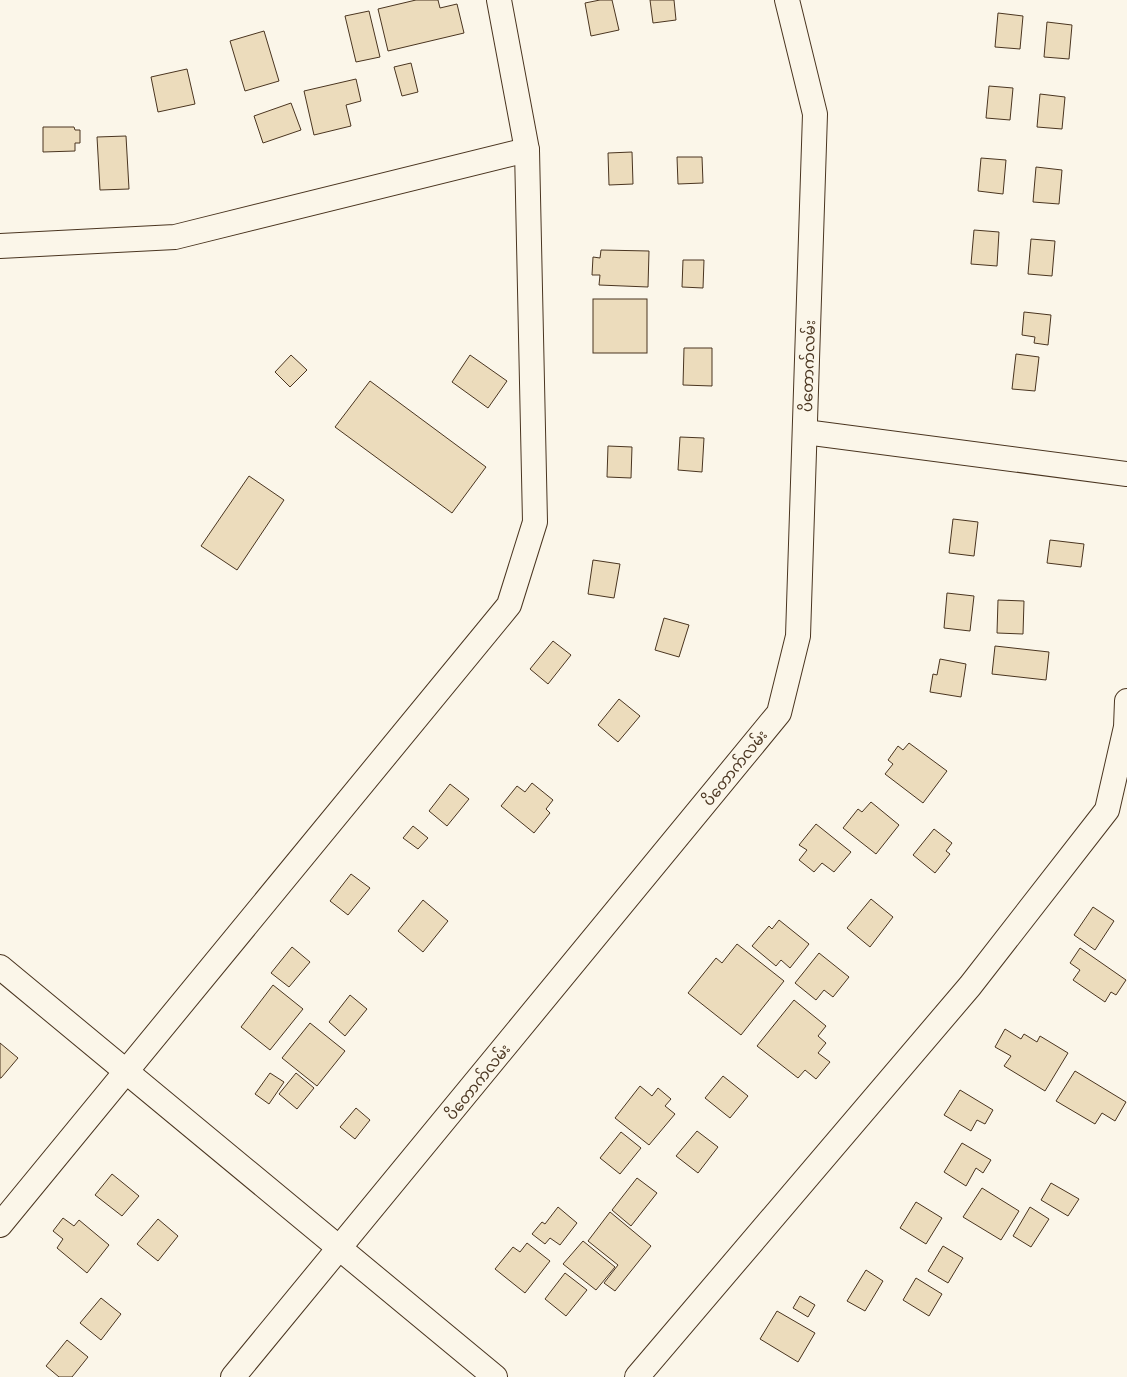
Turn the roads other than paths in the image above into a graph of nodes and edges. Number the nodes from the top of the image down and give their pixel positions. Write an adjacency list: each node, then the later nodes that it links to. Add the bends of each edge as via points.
1 (499, 0): 3 (street)
2 (788, 0): 5 (street, ပိတောက်လမ်း, via 815,114)
3 (527, 150): 4 (street, via 175,237); 9 (street, via 535,522 509,605)
4 (0, 246)
5 (805, 432): 6 (street); 11 (street, ပိတောက်လမ်း, via 798,636 779,713)
6 (1127, 474)
7 (1127, 701): 14 (street, via 1126,727 1107,810 970,986)
8 (0, 967): 9 (street)
9 (127, 1072): 10 (street); 11 (street)
10 (0, 1225)
11 (340, 1248): 12 (street, ပိတောက်လမ်း); 13 (street)
12 (233, 1377)
13 (495, 1377)
14 (637, 1377)

